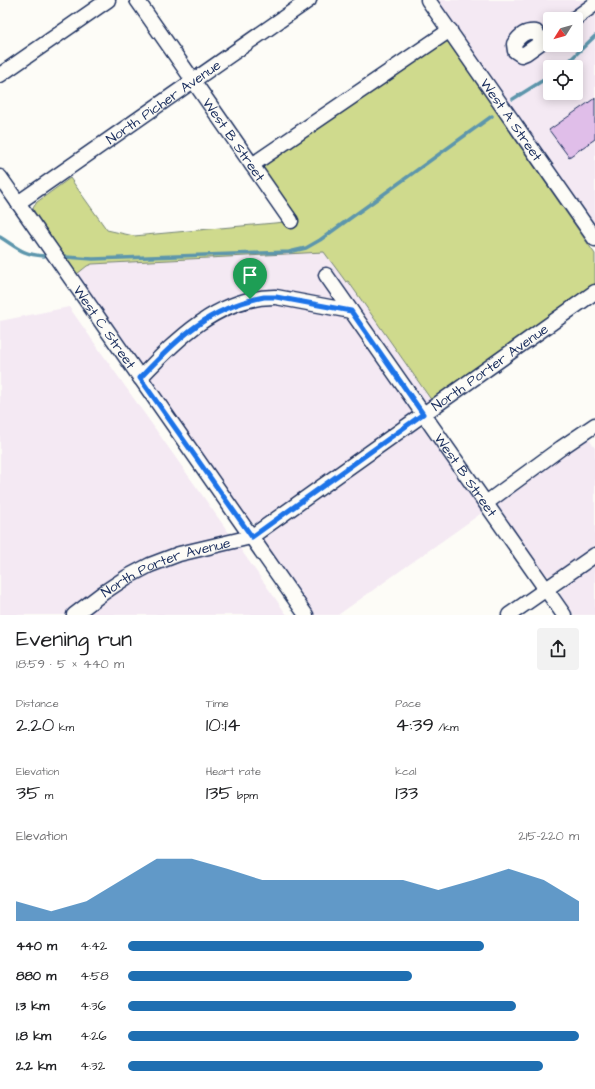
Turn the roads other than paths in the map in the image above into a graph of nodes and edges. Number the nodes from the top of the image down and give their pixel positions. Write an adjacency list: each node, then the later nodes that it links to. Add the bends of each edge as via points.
1 (108, 0): 8 (street)
2 (137, 0): 9 (street, West B Street)
3 (309, 0): 9 (street, North Picher Avenue)
4 (428, 0): 7 (street, West A Street)
5 (595, 4): 6 (street)
6 (583, 13)
7 (450, 30): 10 (street); 14 (street, West A Street)
8 (0, 75)
9 (193, 81): 10 (street, West B Street); 12 (street, North Picher Avenue)
10 (252, 165): 13 (street, West B Street)
11 (0, 177): 12 (street, West C Street)
12 (18, 203): 18 (street, West C Street)
13 (291, 221)
14 (595, 239)
15 (326, 275): 17 (street, West B Street)
16 (595, 292): 19 (street, North Porter Avenue)
17 (351, 311): 18 (street, via 276,297 250,299 200,322 175,342); 19 (street, West B Street)
18 (140, 378): 22 (street, West C Street)
19 (423, 414): 21 (street, West B Street); 22 (street, North Porter Avenue)
20 (595, 425): 21 (street)
21 (486, 503): 24 (street, West B Street)
22 (252, 537): 25 (street, North Porter Avenue, via 179,554 150,565 127,577); 26 (street, West C Street)
23 (595, 555): 24 (street)
24 (546, 589): 27 (street); 28 (street, West B Street)
25 (74, 615)
26 (306, 615)
27 (509, 615)
28 (564, 615)

